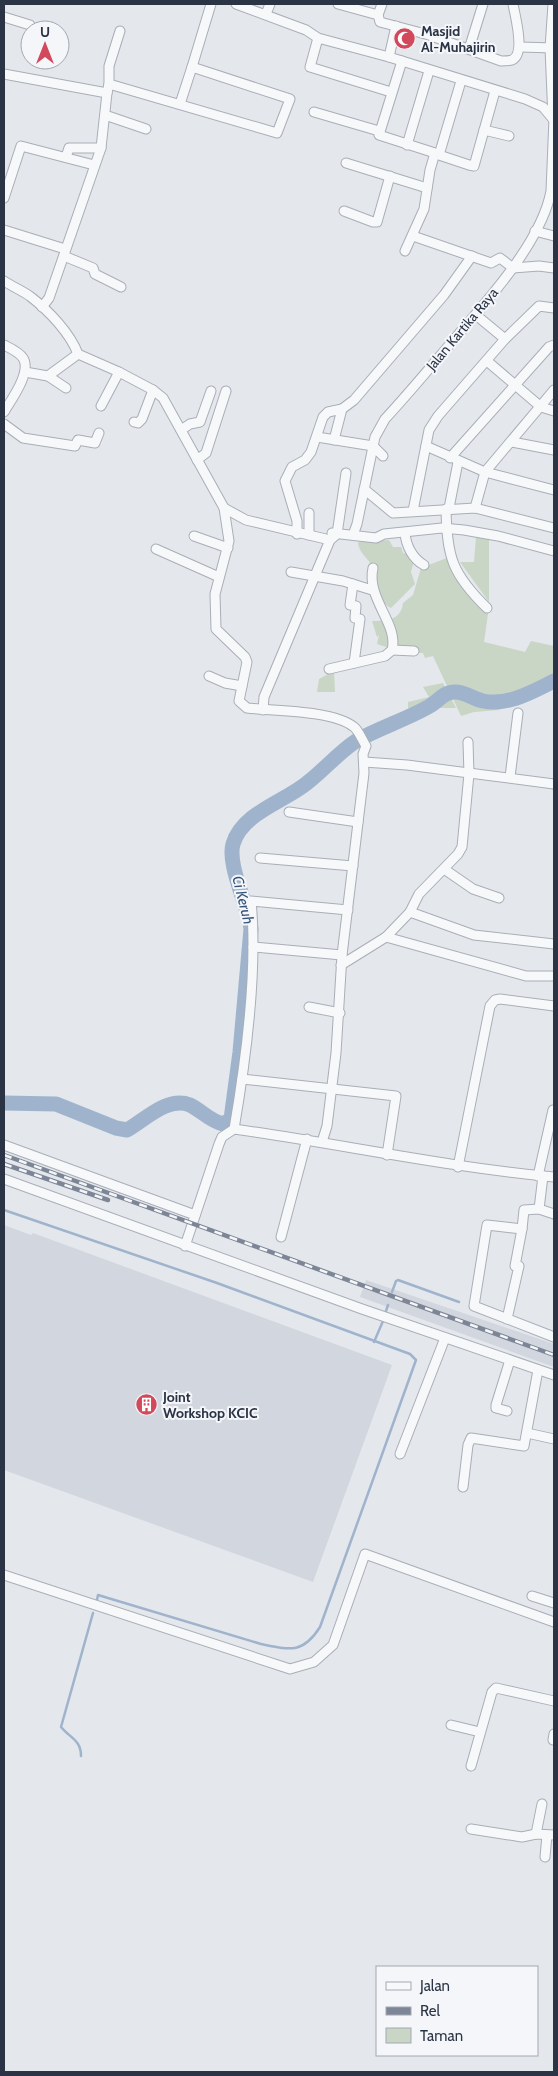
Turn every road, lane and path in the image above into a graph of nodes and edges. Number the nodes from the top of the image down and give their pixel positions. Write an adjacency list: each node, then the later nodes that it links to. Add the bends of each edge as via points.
1 (211, 4): 21 (street)
2 (236, 4): 9 (street)
3 (270, 4): 9 (street)
4 (342, 4): 10 (street)
5 (382, 4): 10 (street)
6 (483, 4): 18 (street)
7 (513, 4): 16 (street)
8 (554, 4): 17 (street, Jalan Kartika Raya)
9 (266, 14): 15 (street)
10 (378, 15): 13 (street, via 380,22)
11 (4, 17): 12 (street)
12 (20, 22)
13 (396, 26): 18 (street); 19 (street)
14 (120, 31): 25 (street, via 110,66)
15 (318, 38): 19 (street); 28 (street, via 310,66)
16 (520, 47): 17 (street); 18 (street, via 512,60 501,61)
17 (552, 48): 27 (street, Jalan Kartika Raya)
18 (468, 49)
19 (389, 57): 20 (street)
20 (402, 62): 22 (street); 28 (street)
21 (192, 67): 29 (street); 29 (street, via 290,99 277,133)
22 (429, 71): 24 (street); 37 (street)
23 (4, 74): 25 (street)
24 (461, 81): 26 (street); 34 (street, via 439,155 474,166)
25 (108, 89): 29 (street); 31 (street)
26 (495, 91): 32 (street, via 543,107); 34 (street)
27 (553, 91): 32 (street, Jalan Kartika Raya)
28 (391, 92): 35 (street)
29 (180, 104)
30 (314, 112): 35 (street)
31 (106, 115): 33 (street); 38 (street)
32 (554, 118): 40 (street, Jalan Kartika Raya)
33 (146, 129)
34 (484, 130): 36 (street)
35 (379, 131): 37 (street, via 378,135)
36 (509, 136)
37 (407, 144): 44 (street, via 435,153)
38 (101, 148): 39 (street, via 69,148); 42 (street)
39 (66, 157): 42 (street); 45 (street, via 21,146)
40 (554, 159): 46 (street, Jalan Kartika Raya)
41 (346, 163): 43 (street)
42 (94, 165): 53 (street)
43 (390, 176): 44 (street); 47 (street, via 377,222)
44 (427, 188): 50 (street, via 424,209)
45 (4, 198)
46 (552, 203): 49 (street, Jalan Kartika Raya)
47 (344, 211)
48 (4, 230): 53 (street)
49 (535, 231): 51 (street); 55 (street, Jalan Kartika Raya)
50 (413, 236): 52 (street); 54 (street)
51 (554, 236)
52 (405, 251)
53 (64, 253): 58 (street); 59 (street)
54 (472, 256): 55 (street, via 491,263 500,258); 78 (street, via 438,303 354,400)
55 (513, 268): 56 (street); 61 (street, Jalan Kartika Raya)
56 (554, 268)
57 (4, 282): 59 (street)
58 (121, 287)
59 (44, 304): 65 (street, via 73,342)
60 (554, 308): 62 (street, via 539,306)
61 (476, 315): 62 (street); 88 (street, Jalan Kartika Raya, via 385,419)
62 (505, 339): 66 (street)
63 (4, 344): 67 (street, via 22,357)
64 (554, 344): 70 (street)
65 (78, 354): 68 (street); 69 (street)
66 (487, 361): 70 (street); 89 (street, via 438,416 429,430)
67 (25, 372): 69 (street); 80 (street)
68 (119, 372): 72 (street); 76 (street)
69 (48, 376): 71 (street)
70 (514, 385): 77 (street); 93 (street)
71 (66, 388)
72 (153, 390): 81 (street, via 142,419); 83 (street)
73 (554, 390): 77 (street)
74 (211, 391): 83 (street, via 200,422)
75 (226, 391): 92 (street)
76 (101, 406)
77 (540, 407): 79 (street); 87 (street)
78 (342, 409): 85 (street, via 328,412 323,417); 86 (street)
79 (554, 411)
80 (4, 412)
81 (134, 422)
82 (4, 424): 84 (street, via 23,438 75,446 78,440 95,443)
83 (185, 427): 92 (street)
84 (99, 434)
85 (317, 437): 86 (street); 104 (street, via 305,460 292,466 285,481 298,521)
86 (334, 440): 88 (street)
87 (512, 442): 90 (street); 94 (street)
88 (373, 446): 91 (street); 96 (street, Jalan Kartika Raya)
89 (426, 446): 93 (street); 101 (street)
90 (554, 450)
91 (383, 456)
92 (200, 458): 98 (street)
93 (454, 460): 94 (street); 100 (street)
94 (485, 472): 97 (street); 99 (street)
95 (346, 474): 109 (street)
96 (364, 489): 101 (street, via 391,513); 107 (street, Jalan Kartika Raya)
97 (554, 490)
98 (224, 508): 104 (street, via 246,520); 111 (street)
99 (475, 508): 100 (street); 103 (street)
100 (448, 509): 101 (street); 105 (street)
101 (413, 511)
102 (309, 513): 106 (street)
103 (554, 528)
104 (297, 532): 106 (street)
105 (447, 532): 110 (street); 113 (street, via 498,536); 121 (street, via 449,556 457,575)
106 (310, 533): 109 (street)
107 (353, 535): 109 (street); 110 (street)
108 (194, 536): 111 (street)
109 (333, 536): 118 (street)
110 (405, 537): 114 (street, via 417,561)
111 (228, 548): 117 (street)
112 (156, 549): 117 (street)
113 (554, 551)
114 (424, 565)
115 (373, 568): 120 (street)
116 (291, 572): 118 (street)
117 (218, 577): 127 (street, via 216,629 245,657)
118 (316, 578): 119 (street); 128 (street, via 264,697)
119 (352, 584): 120 (street); 124 (street, via 350,606 356,606 355,618 360,619)
120 (372, 590): 122 (street, via 391,634)
121 (488, 608)
122 (392, 650): 123 (street); 124 (street, via 384,656)
123 (414, 651)
124 (354, 663): 125 (street)
125 (329, 669)
126 (209, 676): 127 (street)
127 (242, 686): 128 (street, via 239,700 242,705)
128 (263, 710): 131 (street, via 292,711 344,721 355,728 366,746)
129 (518, 714): 133 (street)
130 (468, 742): 132 (street)
131 (364, 762): 132 (street, via 407,764); 136 (street)
132 (469, 774): 133 (street); 139 (street, via 462,847)
133 (510, 777): 134 (street)
134 (554, 784)
135 (289, 812): 136 (street)
136 (358, 822): 138 (street)
137 (260, 858): 138 (street)
138 (353, 866): 141 (street)
139 (444, 869): 140 (street, via 473,889); 142 (street, via 419,894)
140 (499, 898)
141 (348, 910): 145 (street, via 251,901); 146 (street)
142 (410, 912): 143 (street); 144 (street, via 474,935)
143 (386, 937): 146 (street); 147 (street, via 526,976)
144 (554, 944)
145 (253, 947): 146 (street); 151 (street)
146 (342, 960): 150 (street)
147 (554, 976)
148 (554, 1006): 159 (street, via 500,999 490,1006)
149 (309, 1007): 150 (street)
150 (340, 1013): 152 (street)
151 (242, 1079): 152 (street); 154 (street)
152 (330, 1090): 156 (street, via 327,1126); 158 (street, via 396,1096)
153 (553, 1110): 160 (street)
154 (234, 1129): 155 (street); 164 (street, via 219,1144)
155 (307, 1139): 156 (street); 167 (street)
156 (322, 1142): 158 (street)
157 (4, 1145): 164 (street)
158 (387, 1155): 159 (street)
159 (458, 1167): 160 (street)
160 (540, 1176): 161 (street); 163 (street)
161 (554, 1177)
162 (4, 1179): 168 (street)
163 (539, 1209): 165 (street); 166 (street, via 524,1210)
164 (195, 1214): 168 (street)
165 (554, 1214)
166 (522, 1229): 169 (street, via 515,1266 519,1266); 169 (street, via 487,1225 484,1238 474,1306)
167 (281, 1237)
168 (184, 1246): 171 (street)
169 (507, 1319): 170 (street)
170 (554, 1337)
171 (445, 1338): 172 (street); 178 (street)
172 (510, 1360): 173 (street); 175 (street, via 496,1405 496,1408)
173 (538, 1370): 174 (street); 176 (street)
174 (554, 1375)
175 (507, 1411)
176 (527, 1433): 177 (street); 179 (street, via 522,1447 470,1438)
177 (554, 1439)
178 (400, 1454)
179 (463, 1488)
180 (4, 1575): 183 (street, via 290,1669 314,1662 333,1645 365,1554)
181 (532, 1596): 182 (street)
182 (554, 1603)
183 (554, 1622)
184 (554, 1701): 186 (street, via 496,1688)
185 (451, 1725): 186 (street)
186 (480, 1732): 187 (street)
187 (471, 1766)
188 (542, 1804): 190 (street)
189 (471, 1830): 190 (street, via 517,1837)
190 (536, 1834): 191 (street)
191 (550, 1835): 192 (street)
192 (545, 1857)

